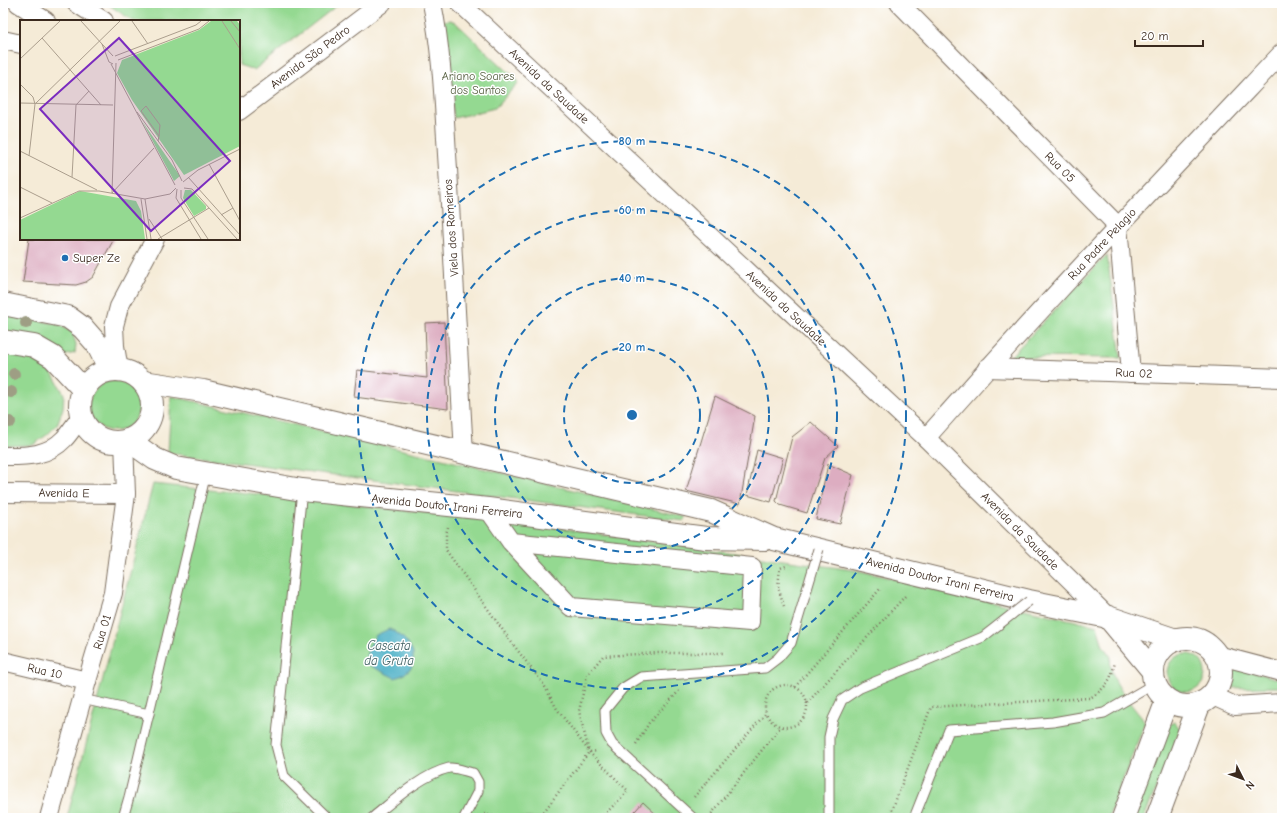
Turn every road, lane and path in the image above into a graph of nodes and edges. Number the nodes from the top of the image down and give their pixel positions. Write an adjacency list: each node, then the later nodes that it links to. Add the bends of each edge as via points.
1 (18, 3): 7 (street)
2 (76, 3): 8 (street)
3 (382, 3): 12 (street, Avenida São Pedro)
4 (432, 3): 26 (street, Viela dos Romeiros, via 442,77)
5 (460, 3): 24 (street, Avenida da Saudade)
6 (899, 3): 13 (street, Rua 05)
7 (44, 20)
8 (102, 20)
9 (3, 40): 10 (street)
10 (20, 44)
11 (1282, 53): 13 (street, Rua Padre Pelagio)
12 (240, 110)
13 (1118, 226): 17 (street, Rua Padre Pelagio); 19 (street)
14 (154, 240): 18 (street, via 119,307 114,326)
15 (3, 304): 18 (street, via 68,317 83,328 97,344)
16 (3, 341): 22 (street, via 34,346 53,357)
17 (987, 368): 19 (street, Rua 02); 24 (street, Rua Padre Pelagio)
18 (114, 370): 21 (street, via 128,372); 22 (street, via 94,376)
19 (1131, 373): 20 (street, Rua 02)
20 (1282, 378)
21 (143, 382): 25 (street, via 150,394 152,408 148,422 140,432); 26 (street, Avenida Doutor Irani Ferreira, via 203,391)
22 (84, 389): 23 (street, via 79,402)
23 (81, 417): 25 (street, via 87,428 97,437 110,442); 27 (street, via 64,440 47,452 30,456)
24 (926, 438): 40 (street, Avenida da Saudade)
25 (126, 440): 28 (street, Avenida Doutor Irani Ferreira, via 154,459 176,468); 31 (street, Rua 01)
26 (464, 453): 34 (street, Avenida Doutor Irani Ferreira, via 711,511)
27 (3, 456)
28 (206, 473): 29 (street, Avenida Doutor Irani Ferreira); 57 (lane)
29 (302, 490): 32 (street, Avenida Doutor Irani Ferreira); 63 (lane, via 276,745 284,776)
30 (3, 493): 31 (street, Avenida E)
31 (126, 494): 48 (street, Rua 01, via 113,592)
32 (488, 509): 34 (street, Avenida Doutor Irani Ferreira, via 706,538); 35 (street)
33 (449, 524): 66 (path, via 446,550 589,752)
34 (774, 539): 36 (street, Avenida Doutor Irani Ferreira)
35 (511, 542): 35 (street, via 571,607 750,622 752,567)
36 (819, 549): 37 (street, Avenida Doutor Irani Ferreira); 60 (lane, bridge, via 791,643 765,668 641,677 623,688 605,710 606,733 612,744)
37 (889, 567): 39 (street, Avenida Doutor Irani Ferreira); 50 (path, via 886,582)
38 (912, 588): 55 (path)
39 (1029, 601): 40 (street, Avenida Doutor Irani Ferreira); 69 (lane, bridge, via 983,637 860,688 842,700 828,737)
40 (1108, 617): 41 (street, Avenida Doutor Irani Ferreira); 49 (street)
41 (1176, 640): 43 (street, via 1195,638 1212,648); 49 (street, via 1167,644 1155,661)
42 (723, 653): 44 (path)
43 (1217, 655): 47 (street); 53 (street, via 1221,663 1221,680)
44 (718, 658)
45 (1115, 660): 70 (path, via 1112,676 1102,690 1090,698 931,707)
46 (3, 662): 48 (street, Rua 10)
47 (1282, 672)
48 (87, 681): 52 (street, Rua 01)
49 (1158, 685): 53 (street, via 1177,706 1188,707); 71 (lane, via 1104,713 1052,722 949,730); 72 (street)
50 (795, 686): 55 (path, via 805,696); 56 (path, via 781,685 769,693 765,706)
51 (679, 691): 59 (path, via 649,722)
52 (82, 699): 57 (lane); 61 (street, Rua 01)
53 (1206, 700): 54 (street, via 1235,706); 73 (street)
54 (1282, 703)
55 (807, 704): 58 (path, via 807,711 800,722 788,727)
56 (766, 713): 58 (path); 60 (path)
57 (149, 714): 62 (lane)
58 (781, 726): 68 (path)
59 (635, 746)
60 (683, 810): 67 (lane, bridge)
61 (49, 818)
62 (123, 818)
63 (327, 818)
64 (372, 818): 65 (lane, via 431,775 451,768 473,773 478,782 478,791)
65 (464, 818)
66 (539, 818)
67 (693, 818)
68 (708, 818)
69 (829, 818)
70 (889, 818)
71 (914, 818)
72 (1123, 818)
73 (1157, 818)

